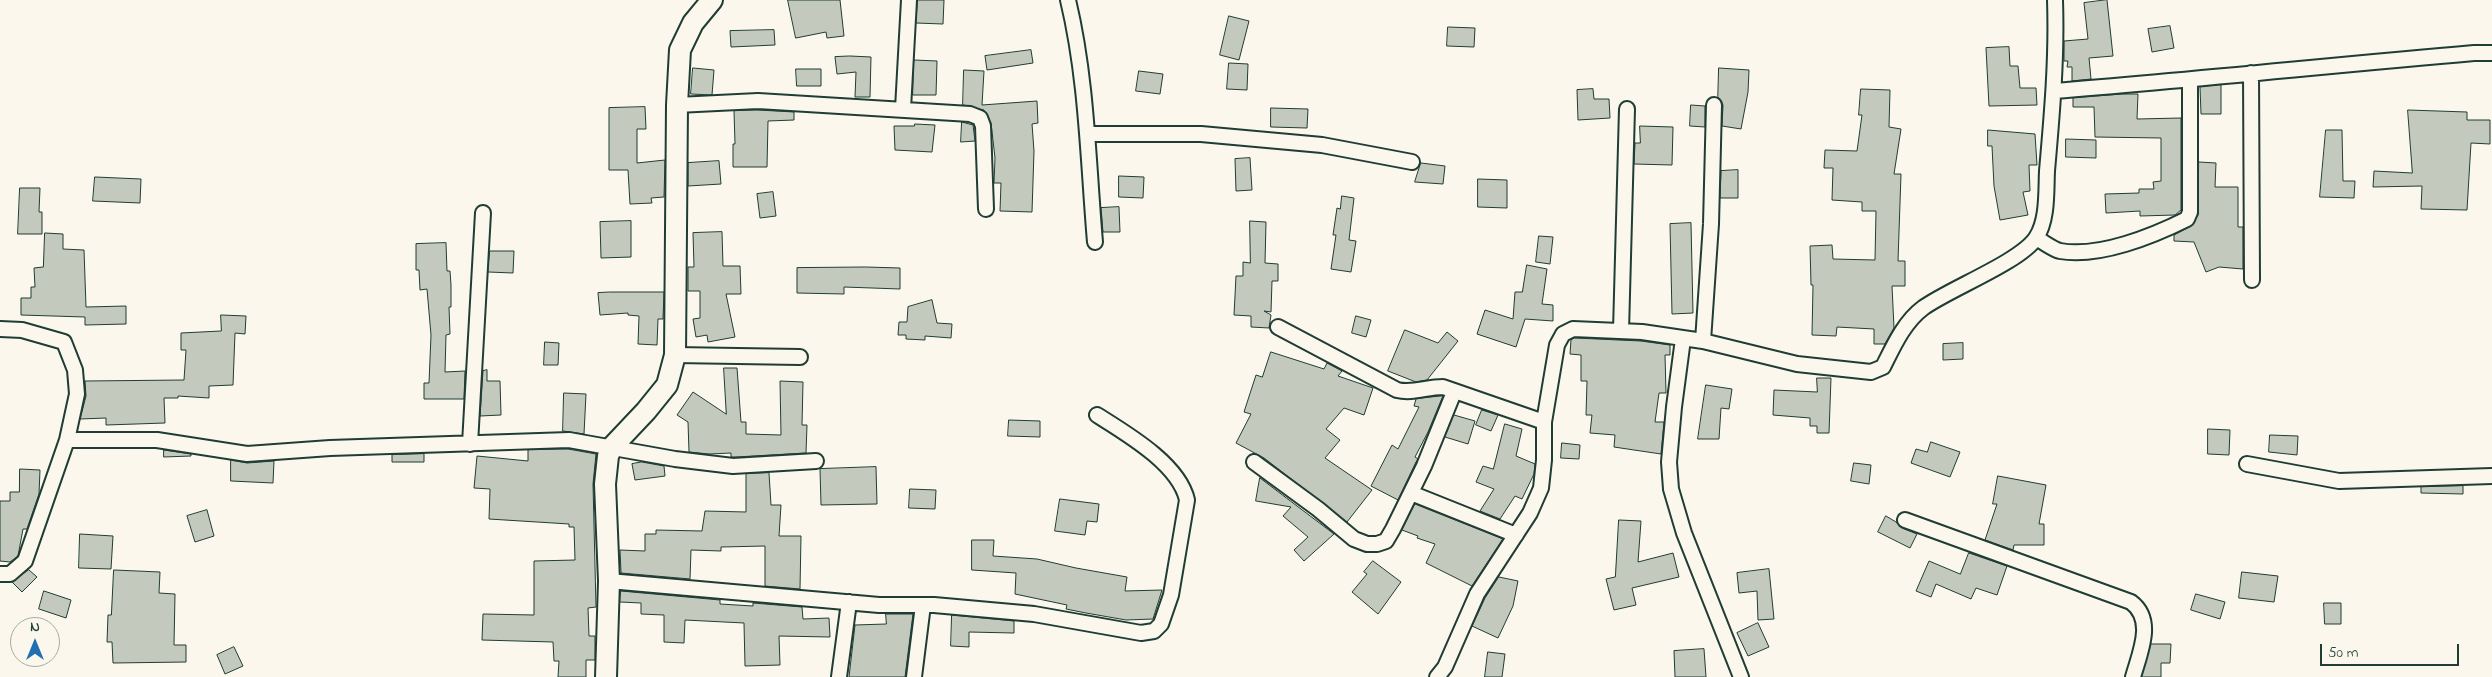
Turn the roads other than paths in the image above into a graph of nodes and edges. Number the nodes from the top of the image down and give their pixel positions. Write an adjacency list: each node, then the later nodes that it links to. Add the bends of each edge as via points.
1 (712, 0): 9 (street, via 693,23 680,50)
2 (909, 0): 12 (street)
3 (1068, 0): 13 (street, via 1084,91)
4 (2055, 0): 8 (street, via 2057,59)
5 (2492, 54): 6 (street)
6 (2251, 73): 7 (street); 19 (street)
7 (2190, 80): 8 (street); 17 (street, via 2190,212 2187,219 2149,236 2101,249 2058,250)
8 (2054, 91): 17 (street, via 2044,214)
9 (677, 105): 12 (street, via 758,100); 25 (street)
10 (1714, 105): 24 (street, via 1711,224)
11 (1627, 109): 22 (street)
12 (903, 110): 15 (street, via 970,114 980,118)
13 (1087, 134): 14 (street, via 1201,134 1322,145); 18 (street)
14 (1412, 162)
15 (986, 209)
16 (483, 213): 31 (street)
17 (2036, 238): 24 (street, via 2022,252 1922,308 1899,336 1883,367 1870,372 1797,364)
18 (1095, 242)
19 (2252, 280)
20 (1278, 327): 27 (street, via 1397,390 1409,393 1443,387)
21 (0, 329): 30 (street, via 22,330 64,342 75,370 76,394)
22 (1621, 331): 23 (street); 29 (street, via 1573,330 1563,334 1557,345)
23 (1683, 339): 24 (street); 48 (street, via 1669,462 1671,489 1688,542)
24 (1703, 341)
25 (675, 355): 26 (street); 32 (street, via 667,385)
26 (800, 357)
27 (1454, 392): 29 (street); 37 (street)
28 (1097, 415): 43 (street, via 1138,440 1185,490 1187,500 1173,586 1161,624 1154,630 1141,633 1034,614)
29 (1544, 422): 39 (street, via 1541,488)
30 (68, 440): 31 (street, via 157,440 247,454); 40 (street, via 25,562 10,574)
31 (470, 444): 32 (street, via 569,440)
32 (612, 448): 33 (street, via 733,466); 41 (street, via 605,484)
33 (816, 461)
34 (1254, 462): 37 (street, via 1354,539 1367,544 1386,540)
35 (2248, 464): 36 (street, via 2339,481)
36 (2492, 476)
37 (1410, 493): 39 (street)
38 (1905, 520): 49 (street, via 2131,602 2140,609 2145,627)
39 (1516, 535): 47 (street, via 1477,594 1445,668)
40 (0, 574)
41 (609, 581): 42 (street); 44 (street)
42 (849, 602): 43 (street); 45 (street)
43 (922, 605): 46 (street)
44 (606, 677)
45 (839, 677)
46 (914, 677)
47 (1437, 677)
48 (1741, 677)
49 (2134, 677)

